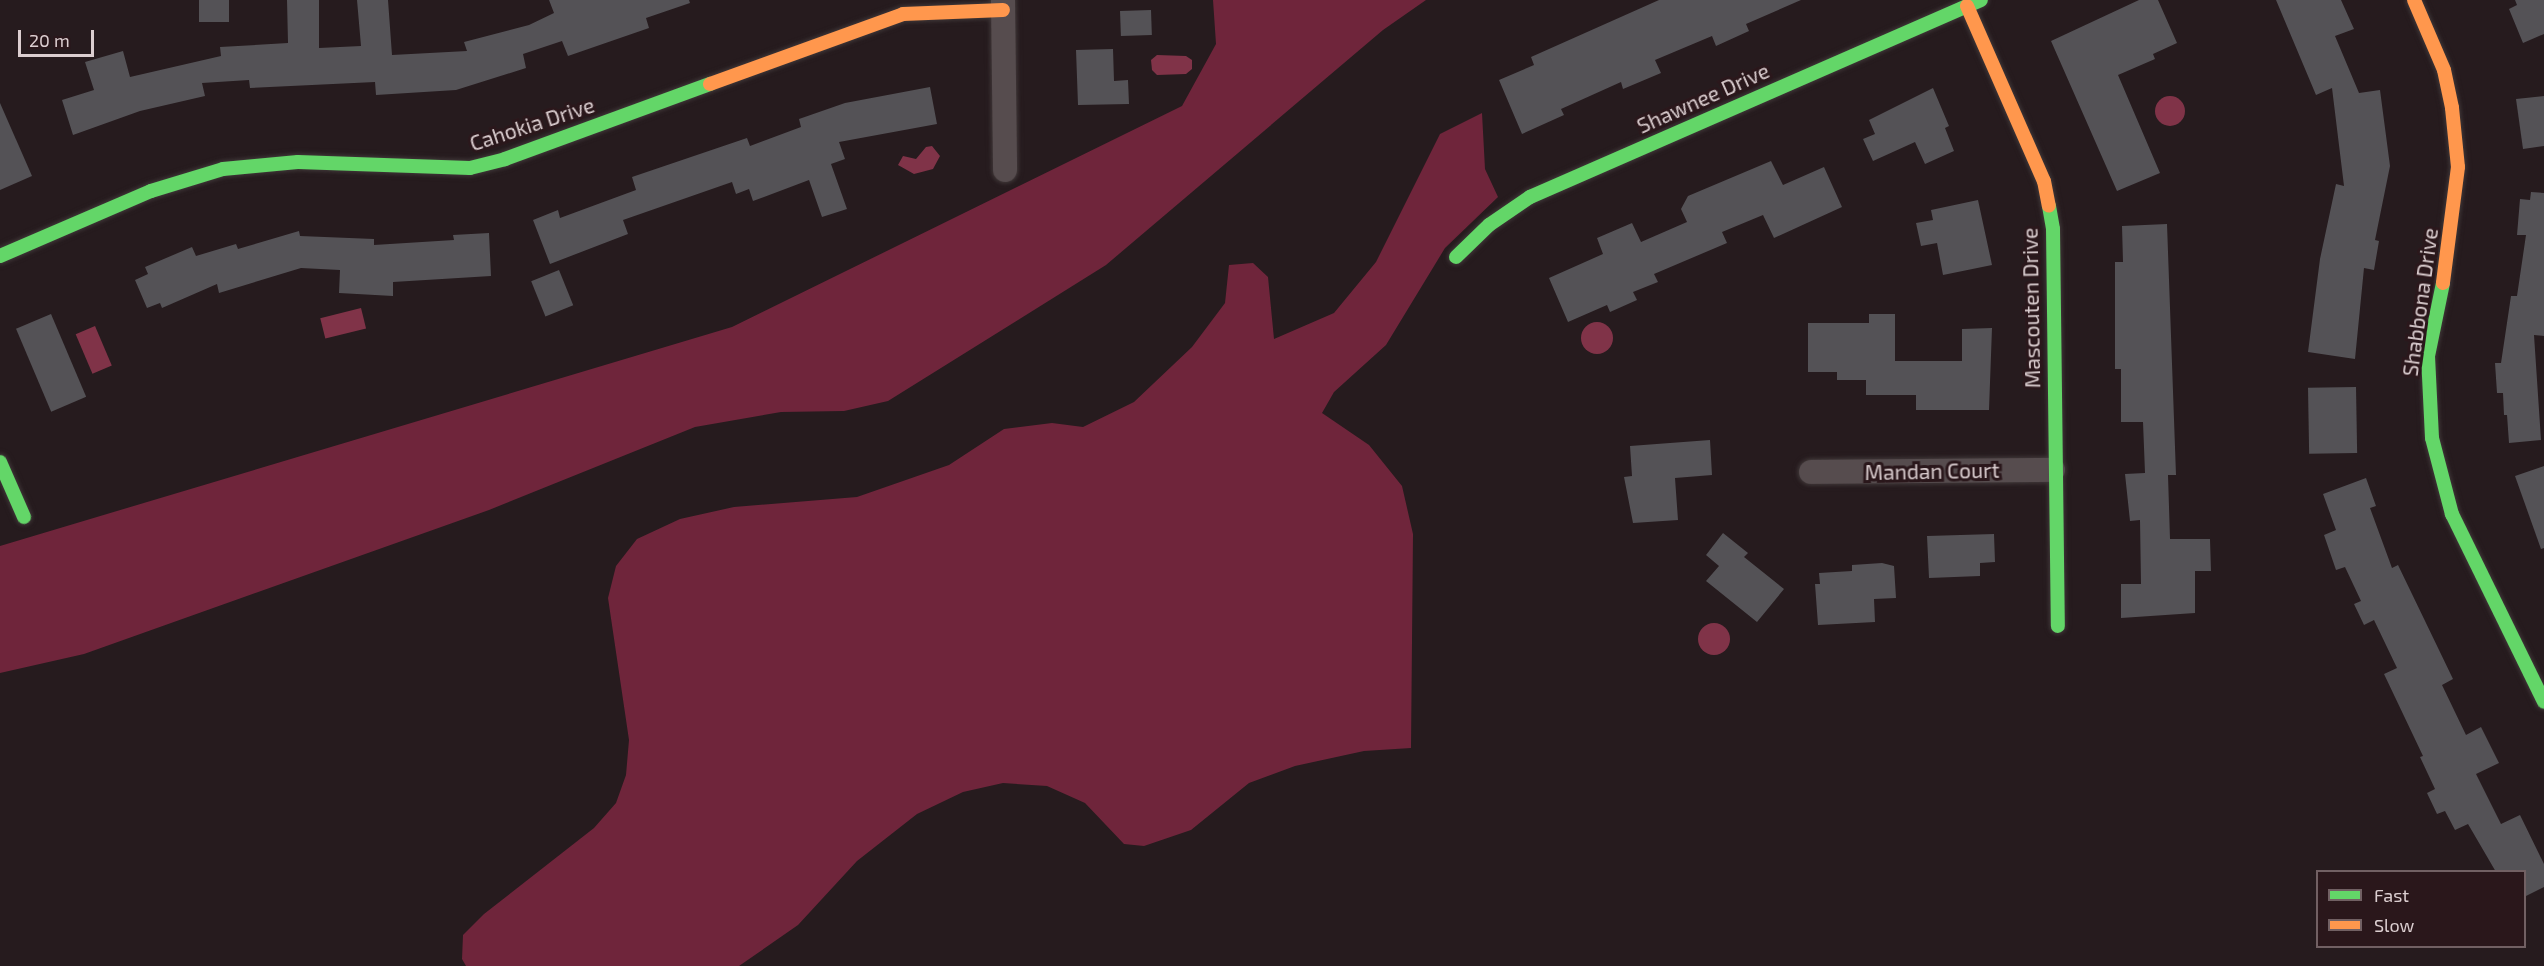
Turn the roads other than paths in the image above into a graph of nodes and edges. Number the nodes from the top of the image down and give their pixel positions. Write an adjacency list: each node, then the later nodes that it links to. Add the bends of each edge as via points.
1 (1981, 0): 4 (street, Shawnee Drive)
2 (2414, 0): 13 (street, Shabbona Drive, via 2444,70 2458,167 2448,258 2428,356 2432,438 2452,514)
3 (1003, 5): 5 (street); 6 (street, Cahokia Drive, via 894,16 505,159 470,168 298,162 213,172 151,191)
4 (1967, 6): 7 (street, Shawnee Drive, via 1530,197 1489,225); 9 (street, Mascouten Drive, via 2044,181 2053,228)
5 (1005, 170)
6 (0, 256)
7 (1456, 257)
8 (0, 462): 11 (street)
9 (2053, 470): 10 (street, Mandan Court); 12 (street, Mascouten Drive)
10 (1810, 472)
11 (24, 517)
12 (2058, 626)
13 (2544, 702)

